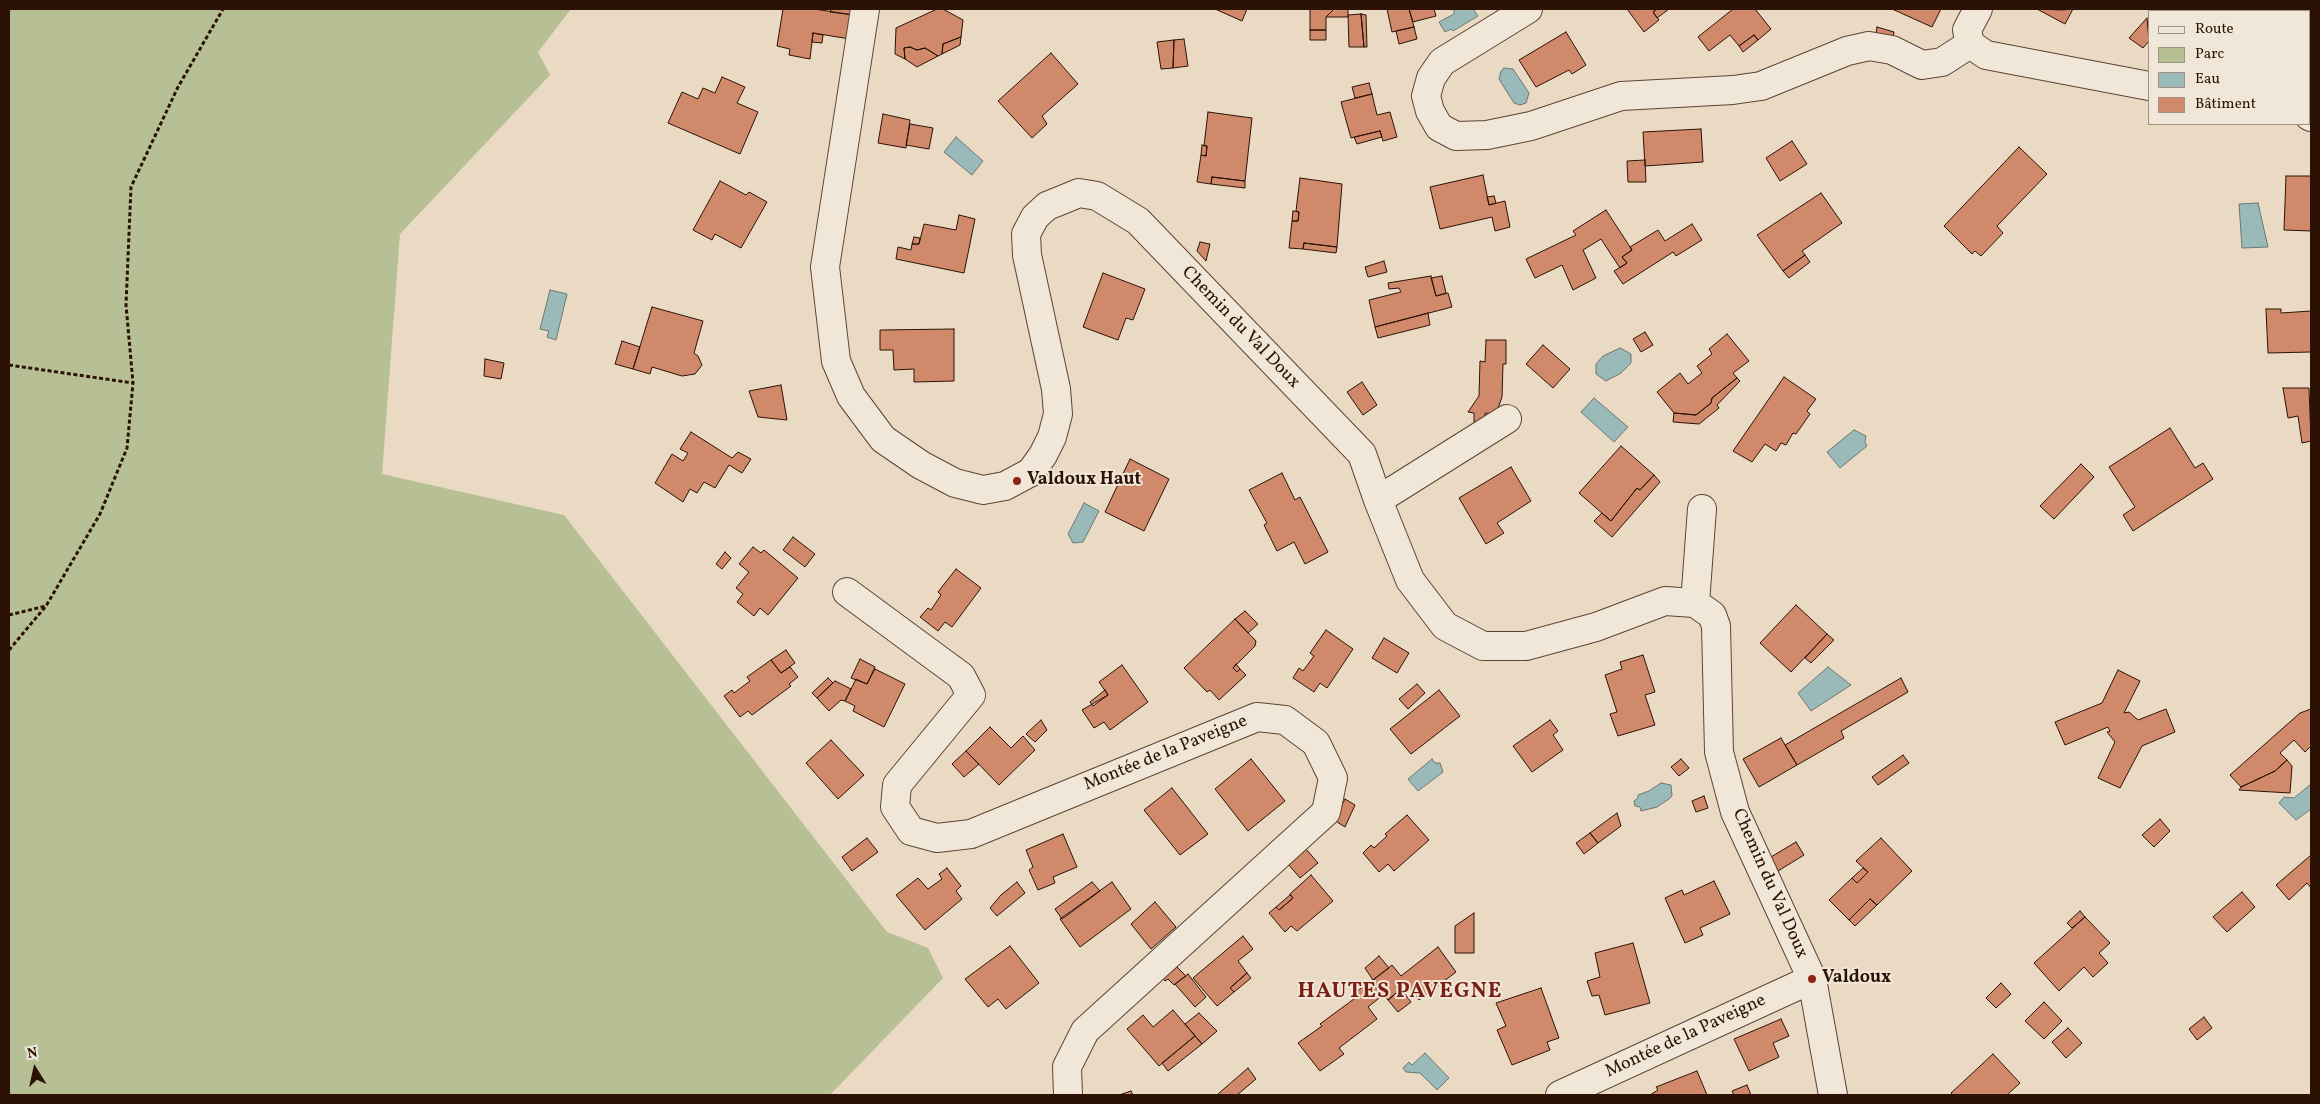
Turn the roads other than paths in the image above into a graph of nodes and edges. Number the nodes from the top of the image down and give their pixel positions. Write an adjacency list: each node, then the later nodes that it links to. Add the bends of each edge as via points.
1 (865, 9): 7 (street, Chemin du Val Doux, via 825,267 836,361 851,396 883,439 955,483 983,490 1005,486 1030,472 1049,443 1058,414 1056,389 1027,255 1026,234 1035,217 1047,206 1079,193 1097,196 1145,228 1362,454)
2 (1528, 9): 4 (street, via 1442,62 1426,96 1439,127 1456,136 1487,136 1531,126 1622,96 1762,86 1847,51 1869,46 1892,50 1922,65 1942,62)
3 (1978, 9): 4 (street, via 1967,30)
4 (1970, 44): 5 (street, via 1986,56)
5 (2148, 86)
6 (1507, 419): 7 (street)
7 (1378, 500): 10 (street, Chemin du Val Doux, via 1410,580 1445,626 1483,646 1526,646 1596,627 1665,601)
8 (1702, 509): 10 (street)
9 (847, 592): 12 (street, Montée de la Paveigne, via 961,676 971,696 897,785 895,807 911,830 937,838 971,834 1257,717 1285,720 1316,743 1333,778 1326,812 1085,1031 1067,1067)
10 (1695, 603): 11 (street, Chemin du Val Doux, via 1712,615 1716,626 1719,752 1735,812)
11 (1812, 979): 13 (street, Montée de la Paveigne); 14 (street, Chemin du Val Doux)
12 (1068, 1095)
13 (1560, 1095)
14 (1833, 1095)

